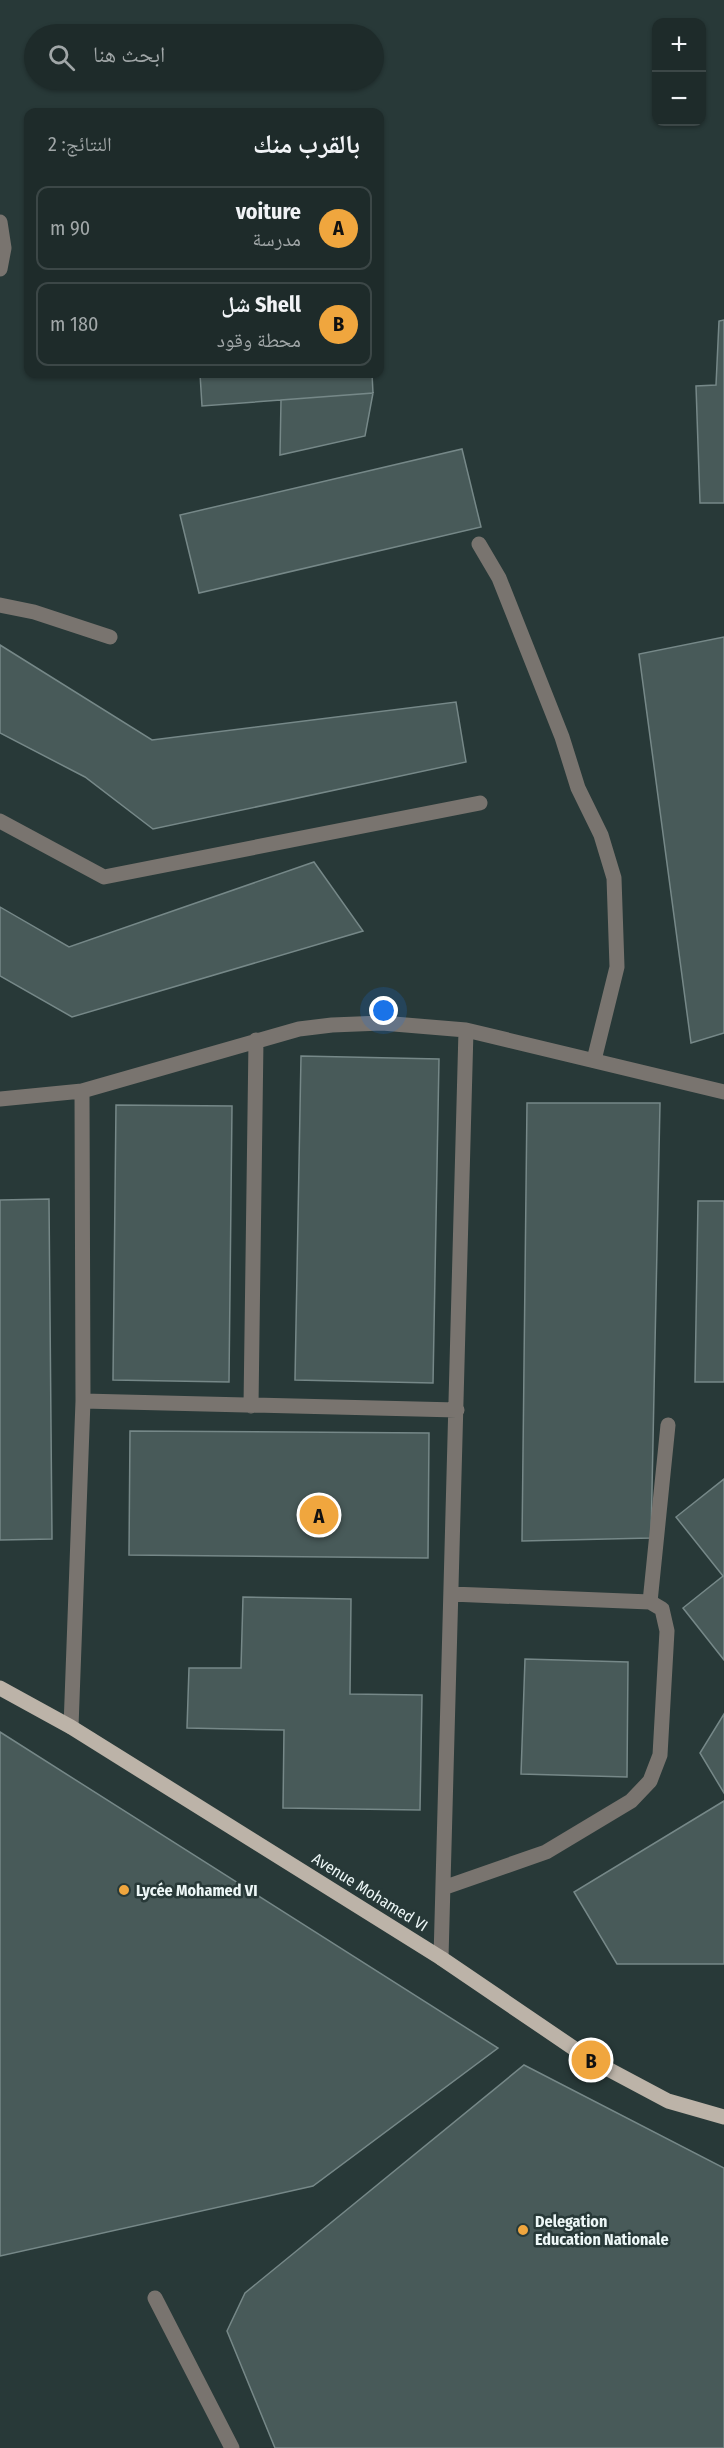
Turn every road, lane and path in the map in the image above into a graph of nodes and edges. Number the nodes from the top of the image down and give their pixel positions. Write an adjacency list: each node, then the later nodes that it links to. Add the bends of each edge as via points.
1 (0, 222): 2 (street, via 4,248)
2 (0, 269)
3 (479, 544): 10 (street, via 499,578 578,788 602,835 614,878 617,967)
4 (0, 605): 5 (street)
5 (110, 637)
6 (480, 803): 7 (street, via 104,877)
7 (0, 821)
8 (466, 1030): 9 (street, via 382,1023 332,1025); 10 (street); 16 (street)
9 (256, 1040): 11 (street); 15 (street)
10 (594, 1060): 12 (street)
11 (82, 1091): 13 (street); 14 (street)
12 (724, 1092)
13 (0, 1099)
14 (83, 1401): 15 (street); 21 (street)
15 (251, 1406): 16 (street)
16 (457, 1410): 18 (street)
17 (668, 1425): 19 (street)
18 (451, 1594): 19 (street); 22 (street)
19 (651, 1602): 22 (street, via 662,1609 668,1631 660,1755 650,1781 631,1801 546,1852)
20 (0, 1688): 21 (main road, Avenue Mohamed VI)
21 (71, 1727): 23 (main road, Avenue Mohamed VI)
22 (443, 1888): 23 (street)
23 (441, 1958): 24 (main road, Avenue Mohamed VI, via 591,2060 668,2101)
24 (724, 2117)
25 (155, 2298): 26 (street)
26 (232, 2448)

